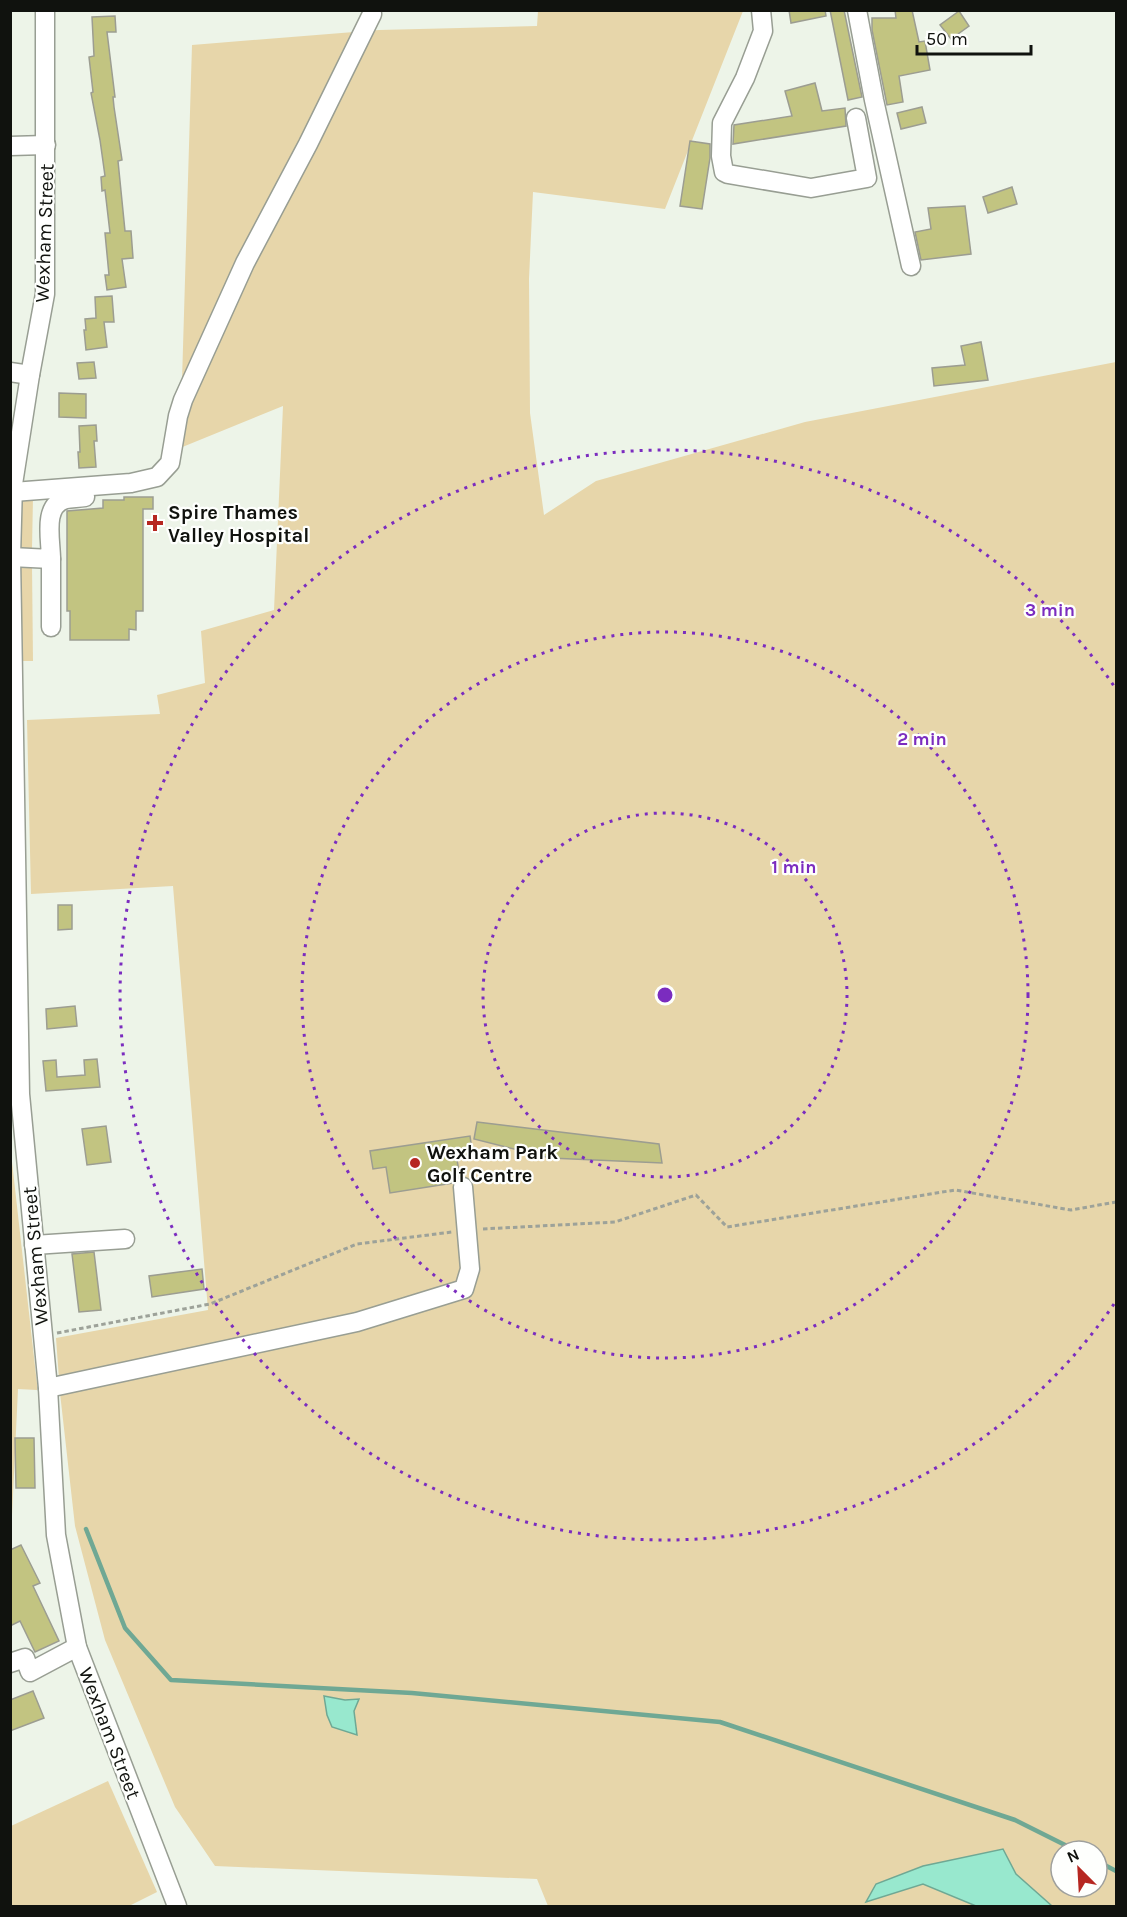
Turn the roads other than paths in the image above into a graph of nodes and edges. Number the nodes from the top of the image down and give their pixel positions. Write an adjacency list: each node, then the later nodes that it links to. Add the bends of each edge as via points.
1 (45, 10): 6 (street, Wexham Street)
2 (761, 10): 5 (street, via 763,31 722,123 724,172 811,188 867,178)
3 (857, 10): 8 (street)
4 (372, 14): 12 (street, via 246,263 183,400 170,463 157,477 131,483)
5 (856, 118)
6 (46, 145): 7 (street); 10 (street, Wexham Street, via 45,294)
7 (10, 146)
8 (911, 266)
9 (10, 372): 10 (street)
10 (30, 375): 12 (street, Wexham Street)
11 (153, 489): 14 (street, via 64,499 55,505 50,512)
12 (13, 492): 13 (street, Wexham Street)
13 (11, 557): 14 (street); 15 (street, Wexham Street)
14 (51, 559): 16 (street)
15 (11, 567): 17 (street, Wexham Street)
16 (51, 627)
17 (14, 963): 20 (street, Wexham Street, via 20,1094)
18 (463, 1187): 21 (street, via 470,1269 464,1289 357,1322)
19 (125, 1239): 20 (street)
20 (34, 1245): 21 (street, Wexham Street)
21 (48, 1388): 22 (street, Wexham Street, via 57,1535)
22 (77, 1647): 23 (street, via 30,1672 25,1658); 24 (street, Wexham Street)
23 (10, 1663)
24 (177, 1906)

